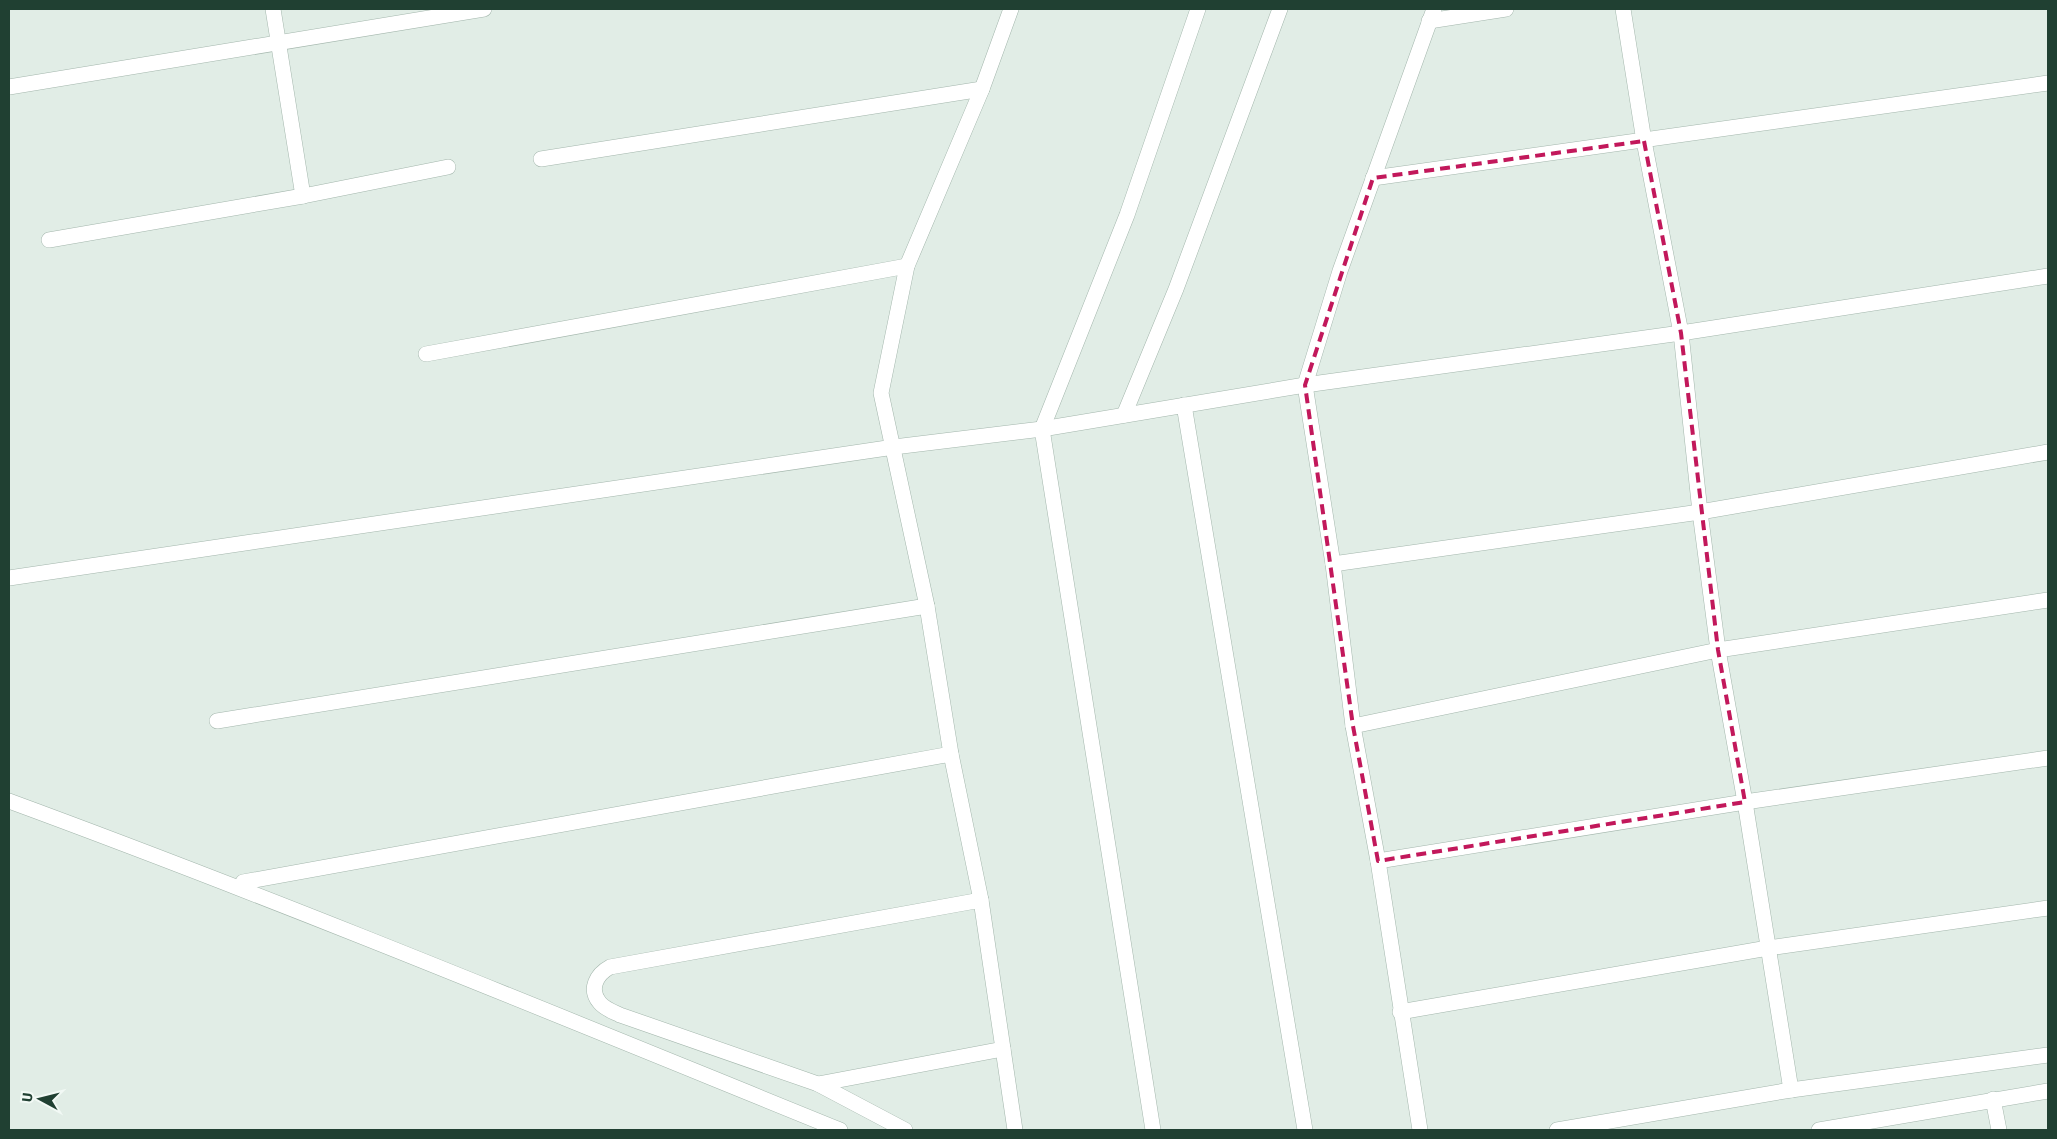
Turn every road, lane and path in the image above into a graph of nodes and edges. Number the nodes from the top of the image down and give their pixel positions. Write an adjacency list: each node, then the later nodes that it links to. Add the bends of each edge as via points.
1 (273, 9): 9 (street)
2 (484, 9): 9 (street)
3 (1011, 9): 12 (street)
4 (1198, 9): 26 (street, via 1127,215)
5 (1280, 9): 25 (street, via 1176,289)
6 (1506, 9): 8 (street)
7 (1623, 9): 13 (street)
8 (1431, 15): 16 (street)
9 (277, 42): 11 (street); 17 (street)
10 (2048, 83): 13 (street)
11 (9, 86)
12 (982, 89): 14 (street); 19 (street)
13 (1644, 141): 16 (street); 21 (street)
14 (541, 159)
15 (448, 167): 17 (street)
16 (1373, 178): 23 (street)
17 (303, 196): 18 (street)
18 (49, 240)
19 (907, 266): 22 (street); 27 (street, via 881,393)
20 (2048, 276): 21 (street)
21 (1680, 333): 23 (street); 29 (street)
22 (426, 354)
23 (1305, 386): 24 (street); 30 (street)
24 (1184, 405): 25 (street); 58 (street)
25 (1124, 415): 26 (street)
26 (1042, 429): 27 (street); 57 (street)
27 (894, 447): 31 (street); 33 (street)
28 (2048, 452): 29 (street)
29 (1700, 512): 30 (street); 34 (street)
30 (1333, 564): 36 (street)
31 (9, 578)
32 (2048, 600): 34 (street)
33 (927, 606): 35 (street); 37 (street)
34 (1718, 650): 36 (street); 40 (street)
35 (217, 721)
36 (1353, 726): 41 (street)
37 (952, 754): 42 (street); 43 (street)
38 (2048, 758): 40 (street)
39 (9, 801): 54 (street, via 339,926)
40 (1745, 802): 41 (street); 45 (street)
41 (1378, 861): 46 (street)
42 (243, 882)
43 (981, 900): 47 (street); 49 (street, via 610,966 595,981 594,994 600,1004 620,1016)
44 (2048, 908): 45 (street)
45 (1768, 948): 46 (street); 50 (street)
46 (1400, 1012): 59 (street)
47 (1004, 1048): 49 (street); 56 (street)
48 (2048, 1055): 50 (street)
49 (818, 1084): 55 (street)
50 (1791, 1090): 60 (street)
51 (2048, 1091): 52 (street)
52 (1993, 1099): 53 (street); 62 (street)
53 (1842, 1128): 61 (street)
54 (840, 1130)
55 (906, 1130)
56 (1015, 1130)
57 (1153, 1130)
58 (1305, 1130)
59 (1420, 1130)
60 (1557, 1130)
61 (1819, 1130)
62 (1999, 1130)

